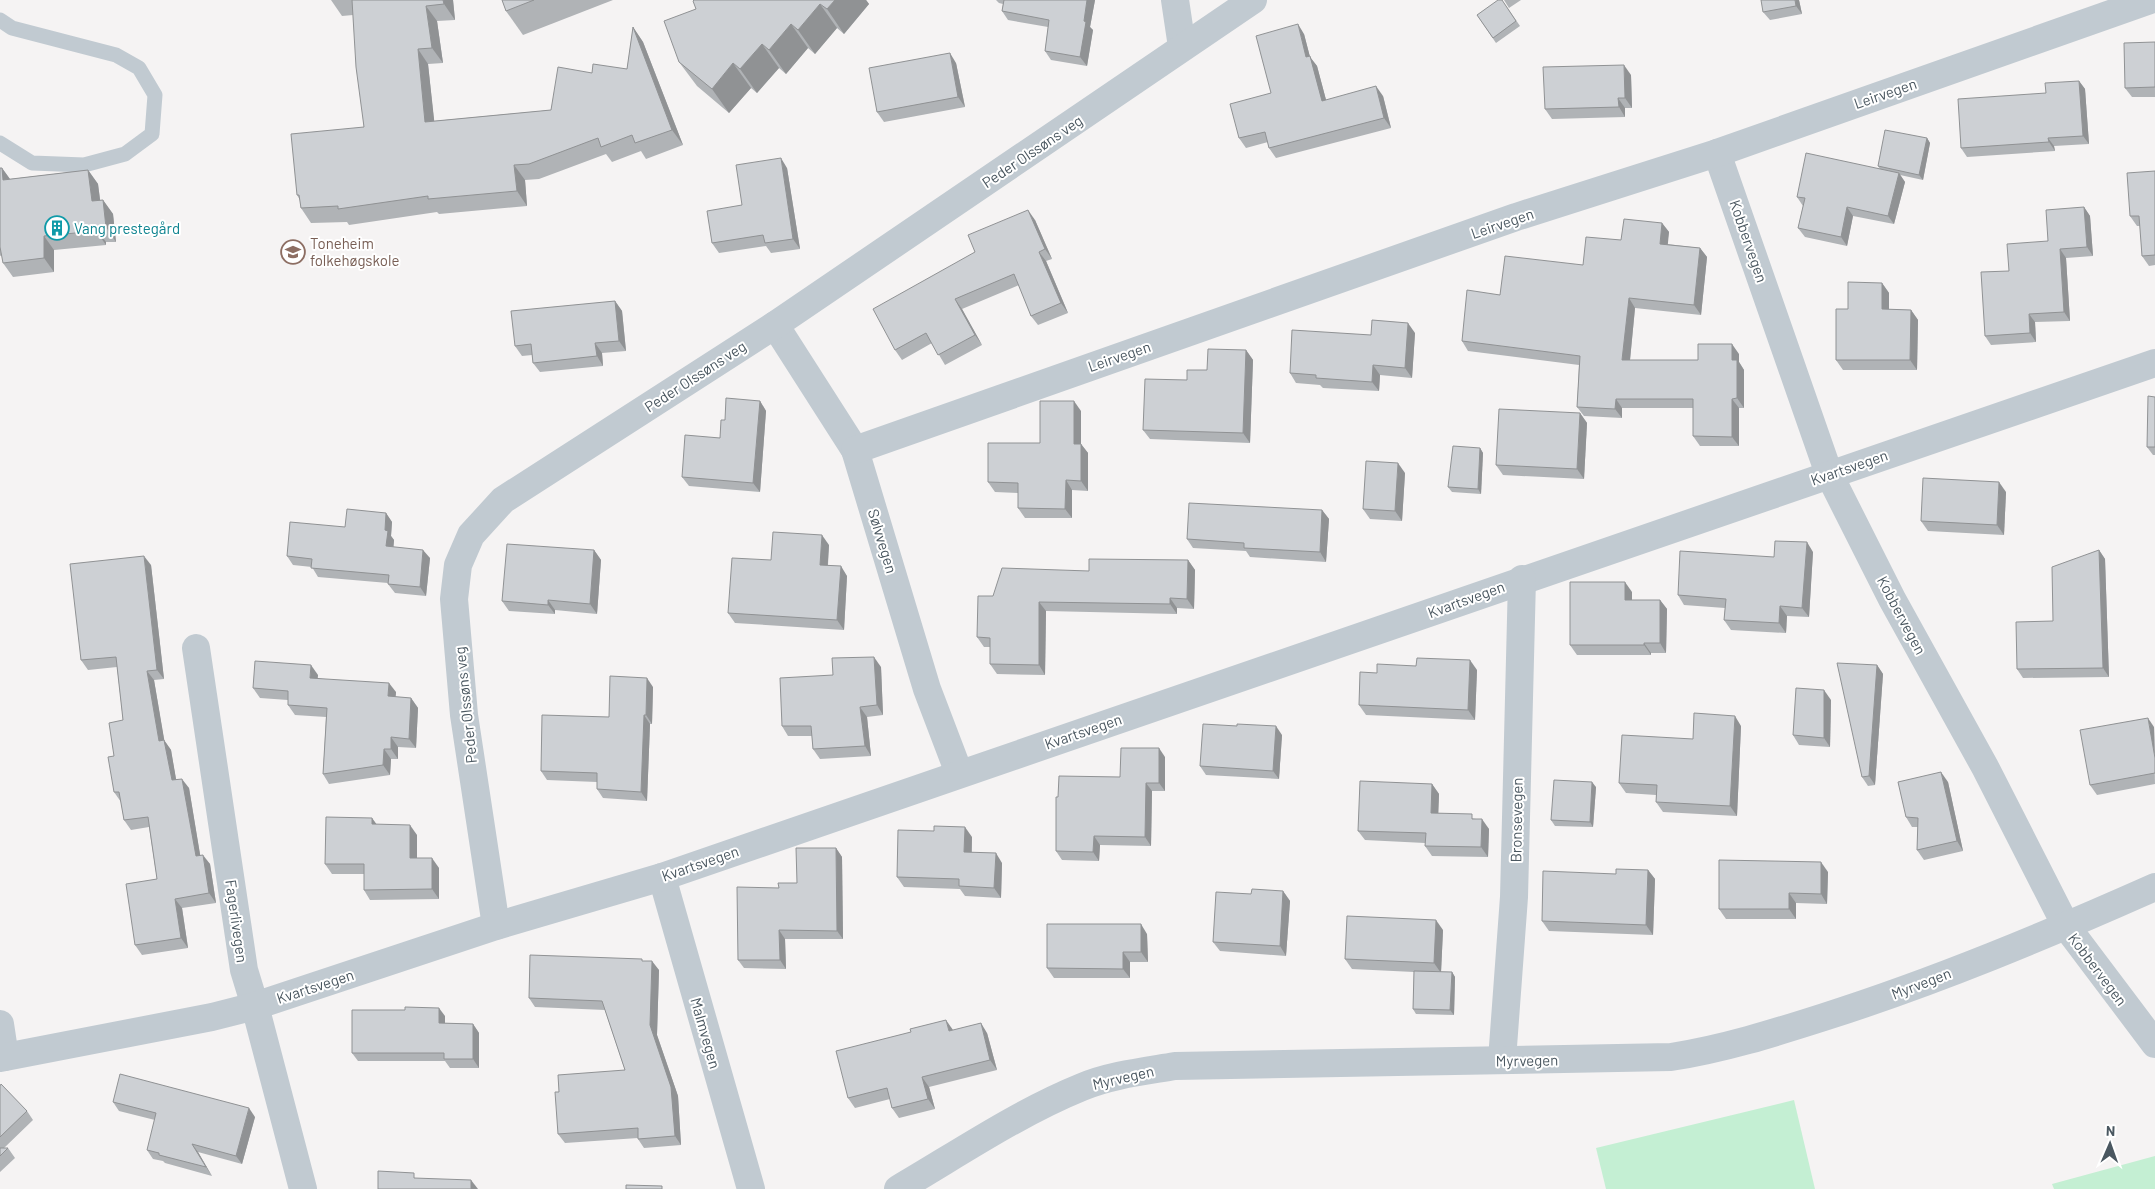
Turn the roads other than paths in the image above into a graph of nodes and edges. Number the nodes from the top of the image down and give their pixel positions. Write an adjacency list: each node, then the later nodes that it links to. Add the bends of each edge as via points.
1 (1175, 0): 5 (street)
2 (1253, 0): 5 (street, Peder Olssøns veg)
3 (2150, 0): 7 (street, Leirvegen)
4 (0, 20): 6 (lane, via 12,28 116,55 139,68 155,95 152,134 125,154 84,165 32,163)
5 (1182, 47): 8 (street, Peder Olssøns veg)
6 (0, 143)
7 (1717, 153): 10 (street, Leirvegen, via 1516,217); 11 (street, Kobbervegen)
8 (775, 325): 10 (street, Sølvvegen); 17 (street, Peder Olssøns veg, via 503,500 471,535 458,565 454,599 464,715)
9 (2155, 363): 11 (street, Kvartsvegen)
10 (855, 450): 14 (street, Sølvvegen, via 928,689)
11 (1829, 474): 12 (street, Kvartsvegen); 18 (street, Kobbervegen)
12 (1522, 579): 14 (street, Kvartsvegen); 23 (street, Bronsevegen, via 1514,897)
13 (196, 648): 19 (street, Fagerlivegen, via 244,970)
14 (959, 773): 15 (street, Kvartsvegen)
15 (662, 877): 17 (street, Kvartsvegen); 25 (street, Malmvegen)
16 (2155, 887): 18 (street, Myrvegen)
17 (496, 926): 19 (street, Kvartsvegen)
18 (2066, 926): 21 (street, Kobbervegen); 23 (street, Myrvegen, via 1878,1000 1706,1052 1671,1057)
19 (255, 1006): 22 (street, Kvartsvegen); 24 (street, Fagerlivegen)
20 (0, 1024): 22 (street)
21 (2155, 1044)
22 (2, 1057)
23 (1502, 1060): 26 (street, Myrvegen, via 1175,1066 1136,1073 1084,1086 1042,1106)
24 (303, 1189)
25 (751, 1189)
26 (898, 1189)

